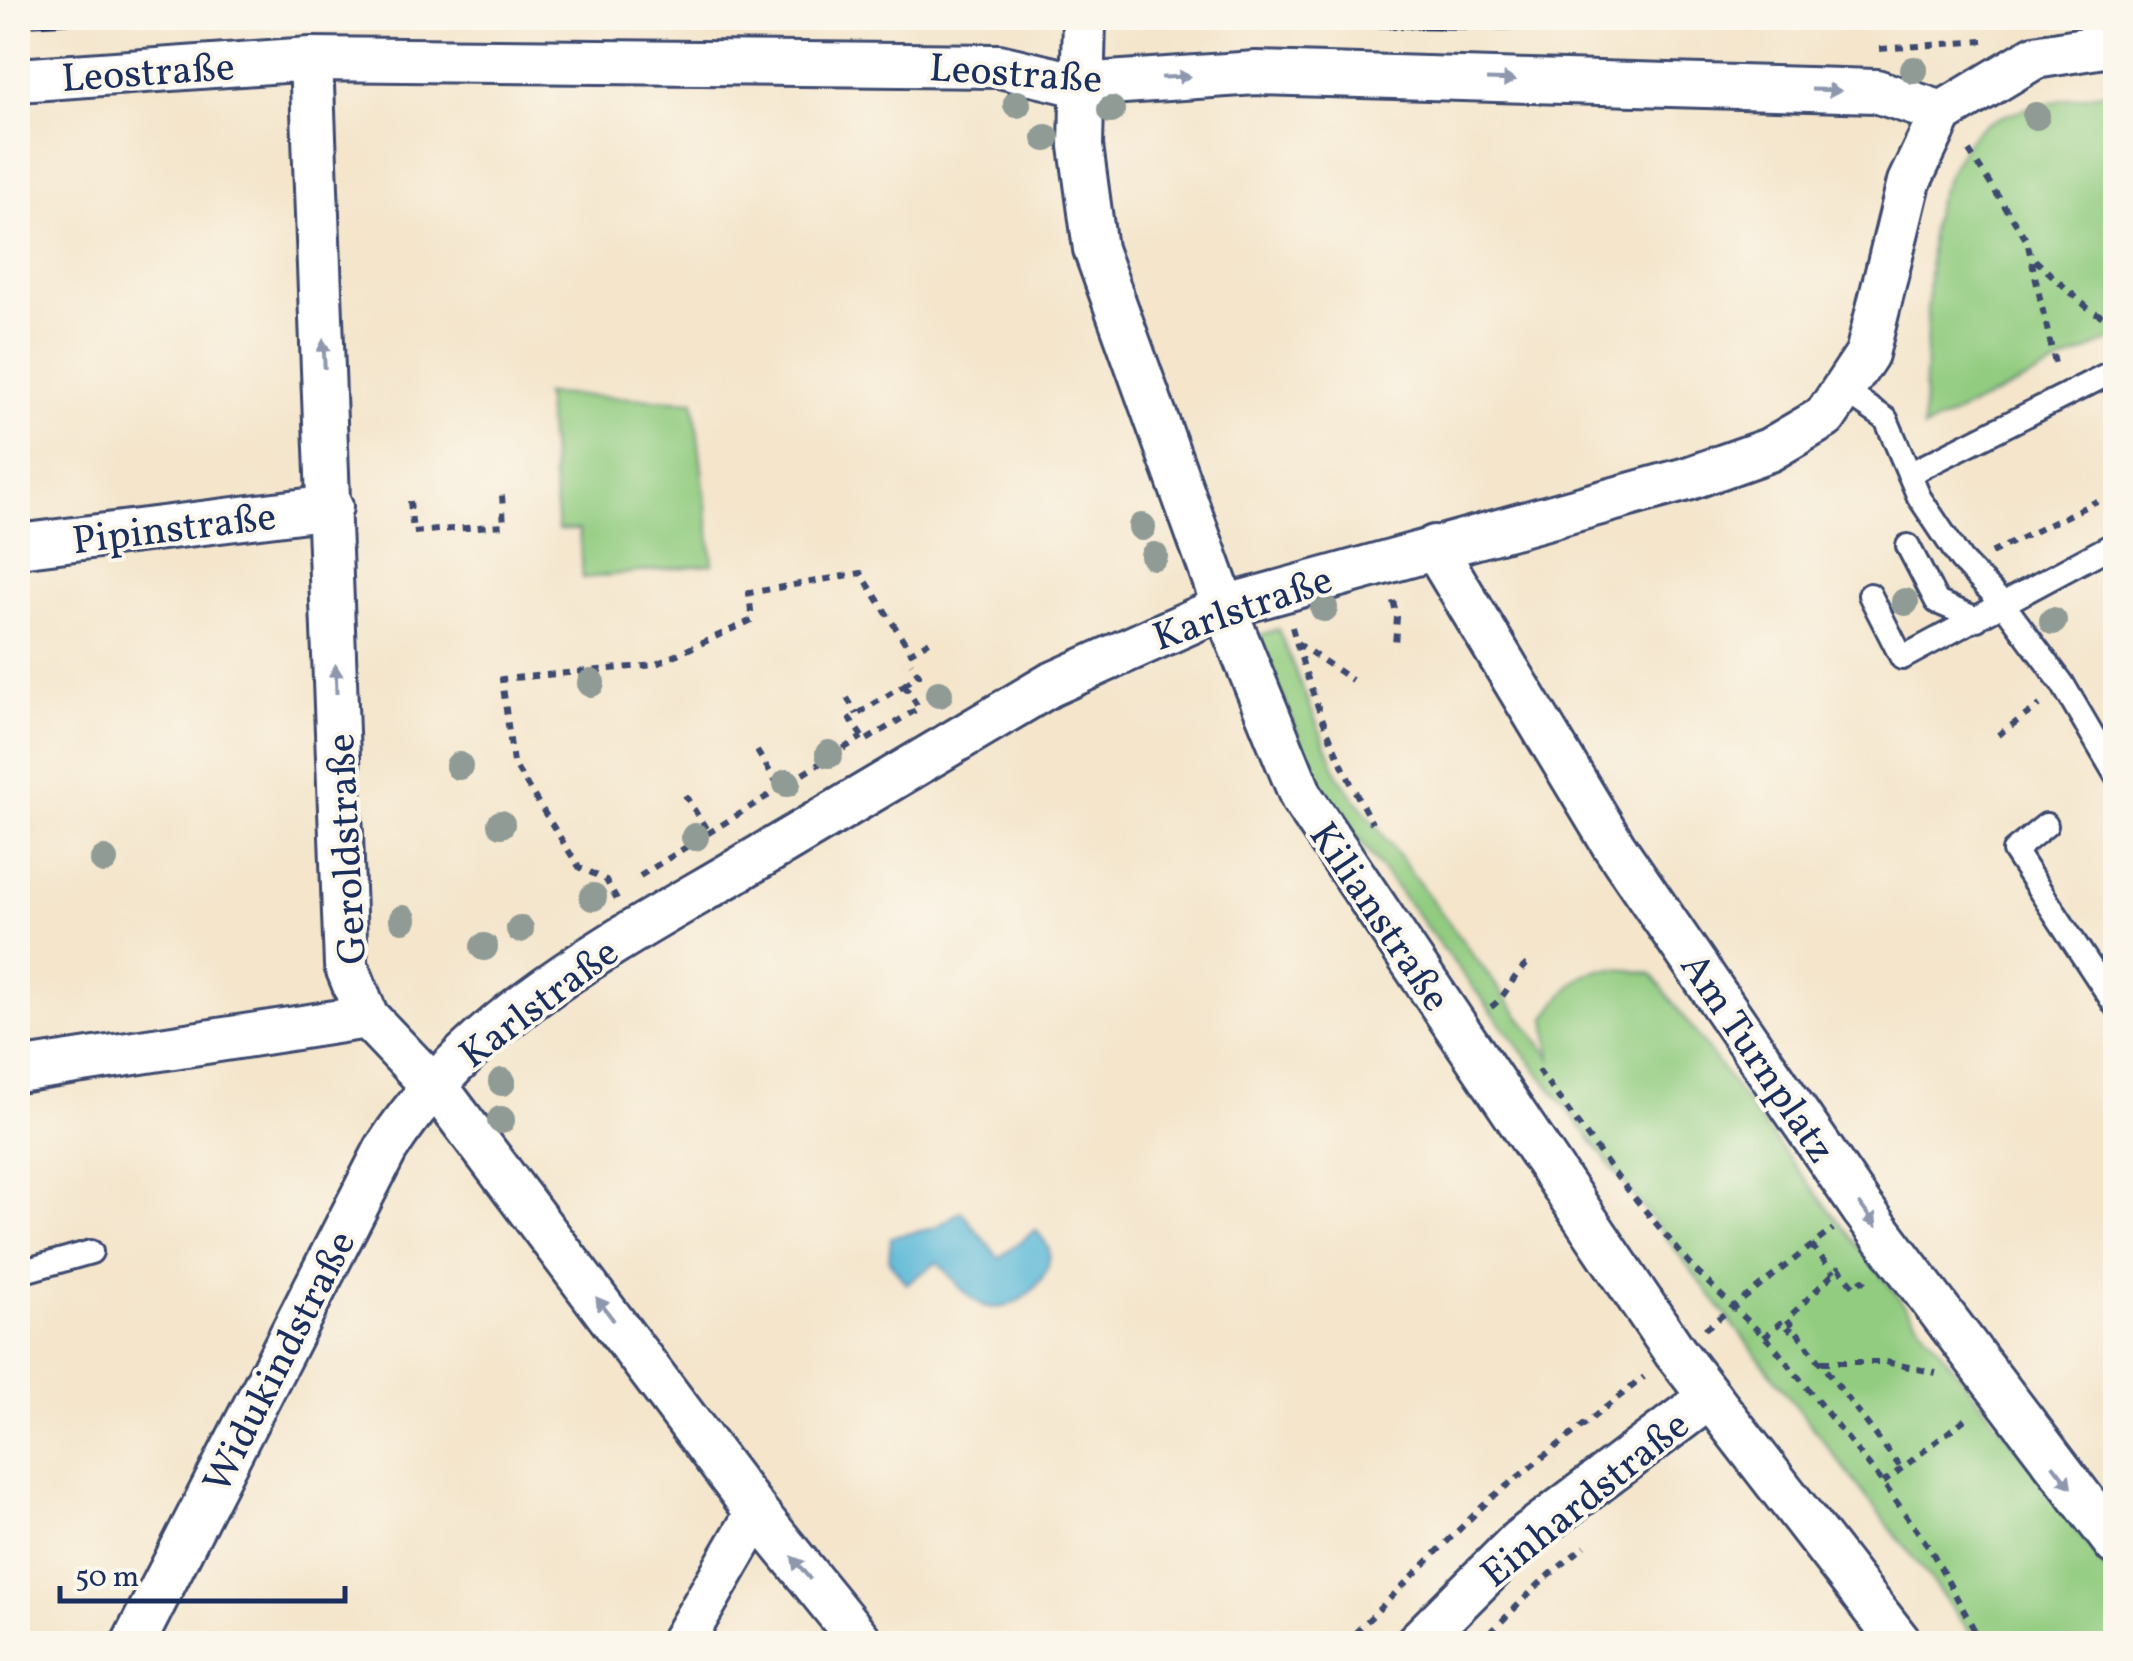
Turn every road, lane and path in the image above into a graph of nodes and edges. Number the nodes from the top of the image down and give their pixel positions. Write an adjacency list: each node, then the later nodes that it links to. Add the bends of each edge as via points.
1 (1084, 18): 5 (street, Kilianstraße)
2 (2116, 44): 6 (street, via 2035,57)
3 (311, 59): 4 (street, Leostraße); 5 (street, Leostraße, via 998,66); 16 (street, Geroldstraße, one-way to 3)
4 (18, 80)
5 (1079, 85): 6 (street, Leostraße, one-way to 6, via 1256,73 1857,90); 25 (street, Kilianstraße, via 1095,249)
6 (1942, 113): 7 (path); 10 (street, Karlstraße, via 1909,182 1867,354)
7 (2034, 259): 8 (path, via 2088,309); 11 (path)
8 (2116, 324)
9 (2116, 370): 11 (lane)
10 (1842, 390): 12 (lane, via 1886,419); 20 (street, Karlstraße, via 1825,417 1768,450 1687,480)
11 (2062, 397): 12 (lane)
12 (1908, 474): 21 (lane)
13 (502, 495): 14 (path, via 504,525 412,532)
14 (410, 501)
15 (2097, 501): 21 (path, via 1990,553 1975,539)
16 (331, 507): 18 (street, Pipinstraße); 50 (street, Geroldstraße, one-way to 16, via 346,964)
17 (2116, 543): 24 (lane)
18 (18, 546)
19 (1908, 546): 26 (lane, via 1937,602)
20 (1434, 547): 22 (street, Karlstraße); 55 (street, Am Turnplatz, via 1614,846)
21 (1954, 550): 24 (lane)
22 (1281, 588): 25 (street, Karlstraße); 28 (path)
23 (1870, 595): 26 (lane, via 1902,658)
24 (2004, 605): 26 (lane); 31 (lane)
25 (1224, 607): 54 (street, Karlstraße, via 1050,685 636,930 479,1037); 64 (street, Kilianstraße, via 1302,798)
26 (1977, 619)
27 (935, 638): 44 (path, via 911,652 862,573 750,594 752,620 654,665 502,680 512,763 580,866)
28 (1296, 642): 30 (path); 43 (path, via 1344,773)
29 (911, 663): 32 (path, via 919,675)
30 (1352, 680)
31 (2062, 683): 35 (path); 38 (lane)
32 (904, 685): 34 (path); 36 (path, via 919,708)
33 (847, 698): 34 (path)
34 (857, 714): 36 (path, via 850,720)
35 (1998, 735)
36 (862, 737): 39 (path)
37 (757, 751): 39 (path)
38 (2116, 775)
39 (780, 788): 42 (path)
40 (686, 794): 42 (path)
41 (2046, 825): 49 (lane, via 2014,851)
42 (709, 833): 45 (path)
43 (1381, 840)
44 (606, 880)
45 (614, 893)
46 (1530, 961): 48 (path, via 1512,974 1505,997)
47 (1481, 992): 48 (path)
48 (1491, 1006): 51 (path)
49 (2116, 1006)
50 (367, 1018): 53 (street); 54 (street, Geroldstraße)
51 (1503, 1022)
52 (1537, 1069): 61 (path, via 1618,1178)
53 (18, 1071)
54 (432, 1084): 73 (street, Geroldstraße, one-way to 54); 76 (street, Widukindstraße, via 386,1148)
55 (1862, 1208): 56 (path); 75 (street, Am Turnplatz, one-way to 75)
56 (1811, 1245): 59 (path); 61 (path)
57 (91, 1252): 58 (lane)
58 (30, 1269)
59 (1834, 1273): 60 (path, via 1838,1268 1854,1286 1863,1280); 62 (path, via 1787,1319)
60 (1875, 1295)
61 (1732, 1309): 63 (path); 64 (path)
62 (1792, 1326): 63 (path, via 1787,1331 1780,1323); 66 (path)
63 (1764, 1337): 72 (path)
64 (1675, 1352): 69 (street, Kilianstraße); 79 (path, via 1490,1499)
65 (1924, 1357): 67 (path)
66 (1821, 1362): 67 (path, via 1886,1362); 71 (path)
67 (1936, 1373): 68 (path)
68 (1948, 1386)
69 (1710, 1397): 80 (street, Einhardstraße, via 1519,1542); 82 (street, Kilianstraße)
70 (1960, 1400): 71 (path, via 1972,1414)
71 (1902, 1468): 72 (path)
72 (1883, 1484): 83 (path, via 1931,1550)
73 (756, 1513): 77 (street); 78 (street, Geroldstraße, one-way to 73)
74 (1601, 1534): 81 (path)
75 (2116, 1544)
76 (133, 1644)
77 (681, 1644)
78 (862, 1644)
79 (1344, 1644)
80 (1416, 1644)
81 (1479, 1644)
82 (1901, 1644)
83 (1982, 1644)

